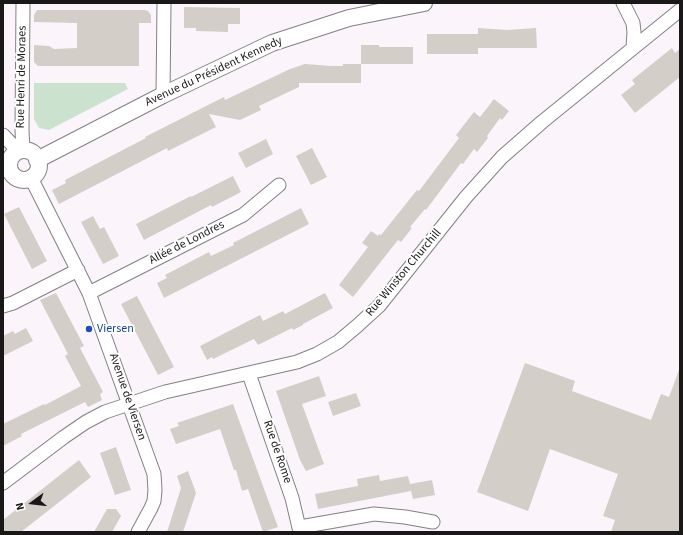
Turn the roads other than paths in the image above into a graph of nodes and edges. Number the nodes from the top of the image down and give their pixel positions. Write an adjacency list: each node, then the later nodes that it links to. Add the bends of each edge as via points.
1 (23, 3): 9 (street, Rue Henri de Moraes)
2 (164, 3): 7 (street)
3 (424, 3): 7 (street, Avenue du Président Kennedy, via 349,18 297,34 252,52)
4 (623, 3): 6 (street, via 633,23)
5 (680, 10): 6 (street, Rue Winston Churchill)
6 (633, 48): 17 (street, Rue Winston Churchill, via 502,157 466,197 382,302 357,326 338,342 317,354 287,365)
7 (163, 95): 10 (street, Avenue du Président Kennedy)
8 (3, 135): 9 (street)
9 (20, 151): 10 (street, via 32,153); 11 (street, via 10,160)
10 (37, 160): 12 (street, via 38,169)
11 (7, 175): 12 (street, via 24,180)
12 (31, 178): 14 (street, Avenue de Viersen)
13 (279, 185): 15 (street, Allée de Londres, via 243,215)
14 (78, 270): 15 (street, Avenue de Viersen); 16 (street)
15 (89, 293): 18 (street, Avenue de Viersen)
16 (3, 306)
17 (249, 374): 18 (street, Rue Winston Churchill, via 165,392); 21 (street, Rue de Rome, via 292,498)
18 (129, 403): 19 (street, Rue Winston Churchill, via 86,422); 22 (street, Avenue de Viersen, via 155,482 151,508)
19 (3, 483)
20 (434, 522): 21 (street, via 374,514)
21 (300, 530)
22 (138, 532)

